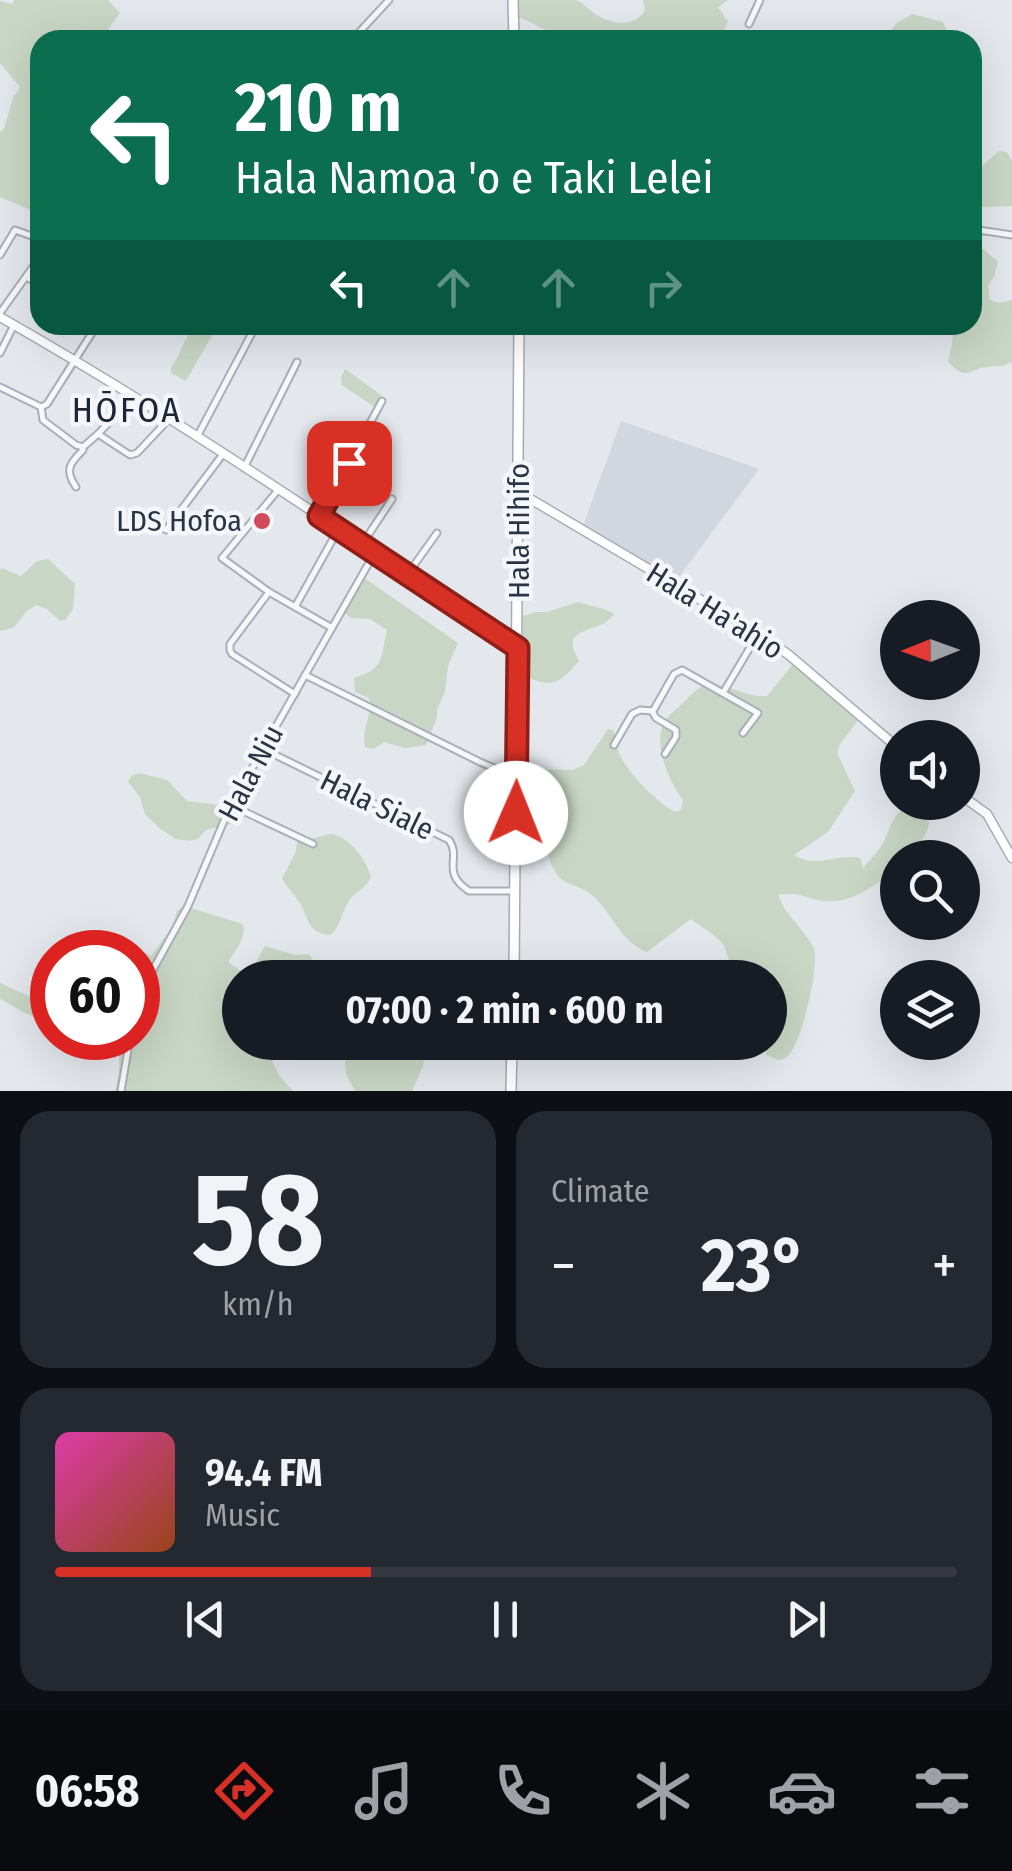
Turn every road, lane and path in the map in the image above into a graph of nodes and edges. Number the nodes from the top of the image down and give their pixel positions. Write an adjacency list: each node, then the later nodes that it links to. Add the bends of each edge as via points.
1 (389, 0): 5 (street)
2 (514, 0): 6 (main road)
3 (760, 0): 4 (street)
4 (749, 24)
5 (361, 30)
6 (514, 30)
7 (982, 230): 9 (street)
8 (30, 235): 10 (street, via 15,230)
9 (1012, 235)
10 (0, 255)
11 (30, 271): 12 (street)
12 (26, 277): 13 (street); 14 (street)
13 (30, 279)
14 (0, 315): 15 (street)
15 (14, 325): 16 (street); 21 (street)
16 (30, 334)
17 (32, 335): 22 (street)
18 (91, 335): 22 (street)
19 (250, 335): 30 (street)
20 (519, 335): 36 (main road, Hala Hihifo)
21 (0, 354)
22 (75, 359): 25 (street); 27 (street)
23 (297, 362): 33 (street)
24 (0, 387): 27 (street)
25 (133, 396): 28 (street); 29 (street)
26 (382, 401): 38 (street)
27 (41, 407): 31 (street, via 43,420)
28 (169, 419): 29 (street, via 130,455); 30 (street)
29 (98, 434): 31 (street)
30 (197, 437): 32 (street)
31 (83, 446): 34 (street, via 68,470)
32 (224, 454): 33 (street); 39 (street)
33 (244, 468): 35 (street)
34 (76, 487)
35 (278, 490): 38 (street); 45 (street, via 222,558)
36 (519, 497): 48 (street, Hala Ha'ahio); 49 (main road, Hala Hihifo)
37 (392, 500): 42 (street)
38 (319, 516): 40 (street)
39 (166, 530)
40 (338, 530): 42 (street); 46 (street)
41 (438, 533): 44 (street)
42 (362, 545): 43 (street)
43 (374, 554): 44 (street); 47 (street, Hala Niu)
44 (407, 575): 49 (street)
45 (269, 592): 46 (street); 52 (street, via 230,650)
46 (295, 607): 47 (street)
47 (332, 628): 50 (street, Hala Niu)
48 (758, 634): 51 (street); 55 (street, Hala Ha'ahio)
49 (518, 648): 59 (main road, Hala Hihifo)
50 (305, 675): 52 (street, Hala Niu); 59 (street)
51 (723, 693): 53 (street, via 682,670); 54 (street, via 758,713)
52 (294, 694): 57 (street, Hala Niu)
53 (652, 711): 56 (street, via 632,714); 58 (street, via 676,730)
54 (743, 733)
55 (880, 733)
56 (614, 745)
57 (263, 749): 60 (street, Hala Niu); 64 (street, Hala Siale, via 449,840 453,872 464,889)
58 (665, 754)
59 (517, 774): 64 (main road, Hala Hihifo)
60 (233, 802): 62 (street); 65 (street, Hala Niu)
61 (980, 809): 63 (street)
62 (313, 844)
63 (1012, 858)
64 (516, 891): 66 (main road, Hala Hihifo)
65 (160, 957)
66 (514, 960)
67 (127, 1060): 69 (street)
68 (512, 1060): 70 (main road)
69 (122, 1091)
70 (511, 1091)

